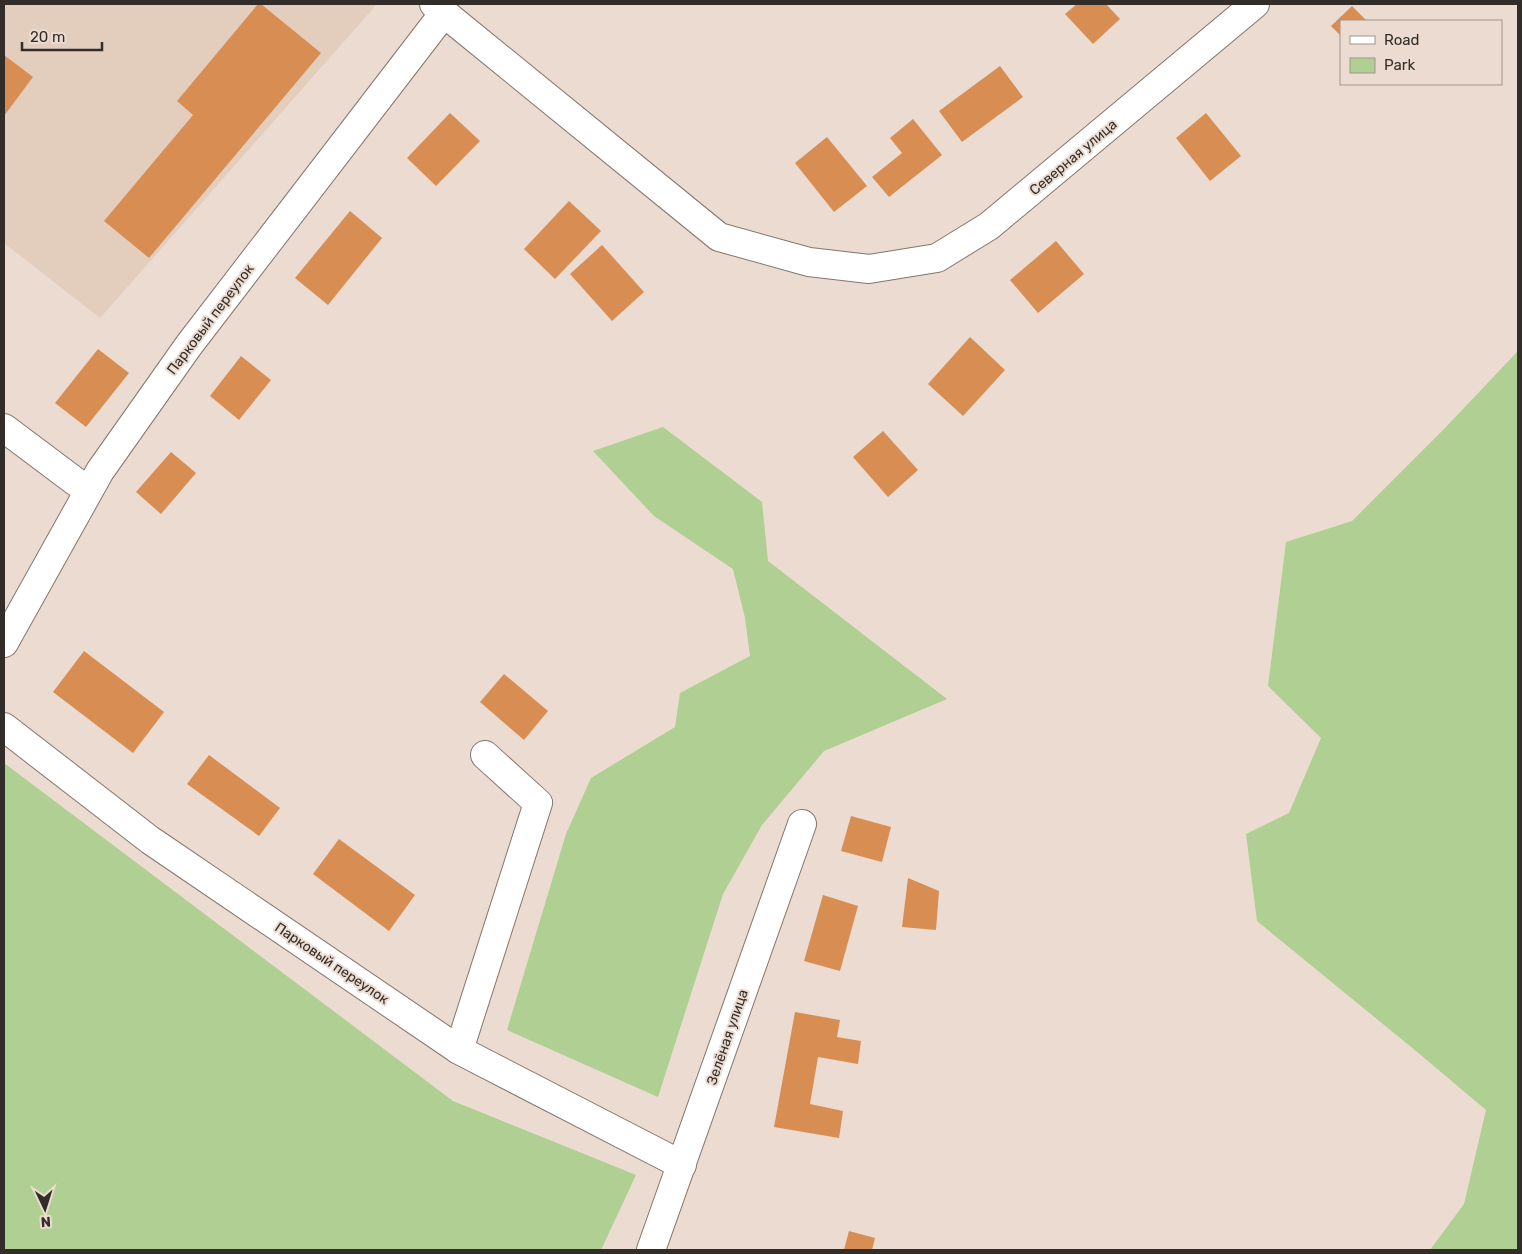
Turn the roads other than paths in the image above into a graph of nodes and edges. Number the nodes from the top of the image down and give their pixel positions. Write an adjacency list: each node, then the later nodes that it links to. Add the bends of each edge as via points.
1 (1256, 4): 2 (street, Северная улица, via 989,226 938,258 869,269 809,262 719,237)
2 (439, 8): 4 (street, Парковый переулок, via 189,345)
3 (4, 428): 4 (street)
4 (88, 491): 5 (street, Парковый переулок)
5 (4, 643)
6 (4, 727): 9 (street, Парковый переулок, via 150,840)
7 (484, 755): 9 (street, via 538,803)
8 (802, 824): 10 (street, Зелёная улица)
9 (460, 1050): 10 (street, Парковый переулок)
10 (682, 1165): 11 (street, Зелёная улица)
11 (651, 1250)

